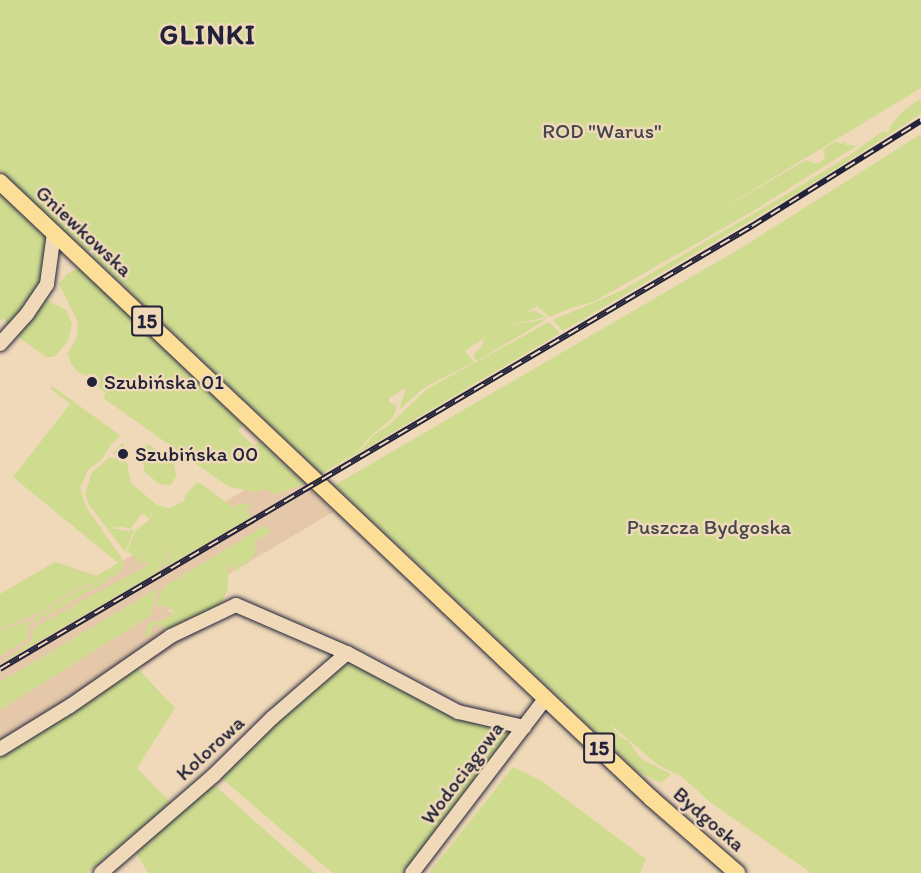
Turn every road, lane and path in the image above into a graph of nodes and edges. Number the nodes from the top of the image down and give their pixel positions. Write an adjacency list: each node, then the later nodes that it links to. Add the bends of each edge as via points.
1 (0, 182): 2 (main road, Gniewkowska / 15)
2 (54, 233): 3 (street, via 47,284 27,314); 5 (main road, Gniewkowska / 15)
3 (2, 336)
4 (347, 653): 6 (street, via 458,712); 7 (street, via 236,605 171,636); 8 (street, Kolorowa)
5 (546, 698): 6 (street, Wodociągowa); 10 (main road, Bydgoska / 15, via 652,799)
6 (524, 727): 9 (street, Wodociągowa)
7 (0, 749)
8 (101, 873)
9 (412, 873)
10 (738, 873)

